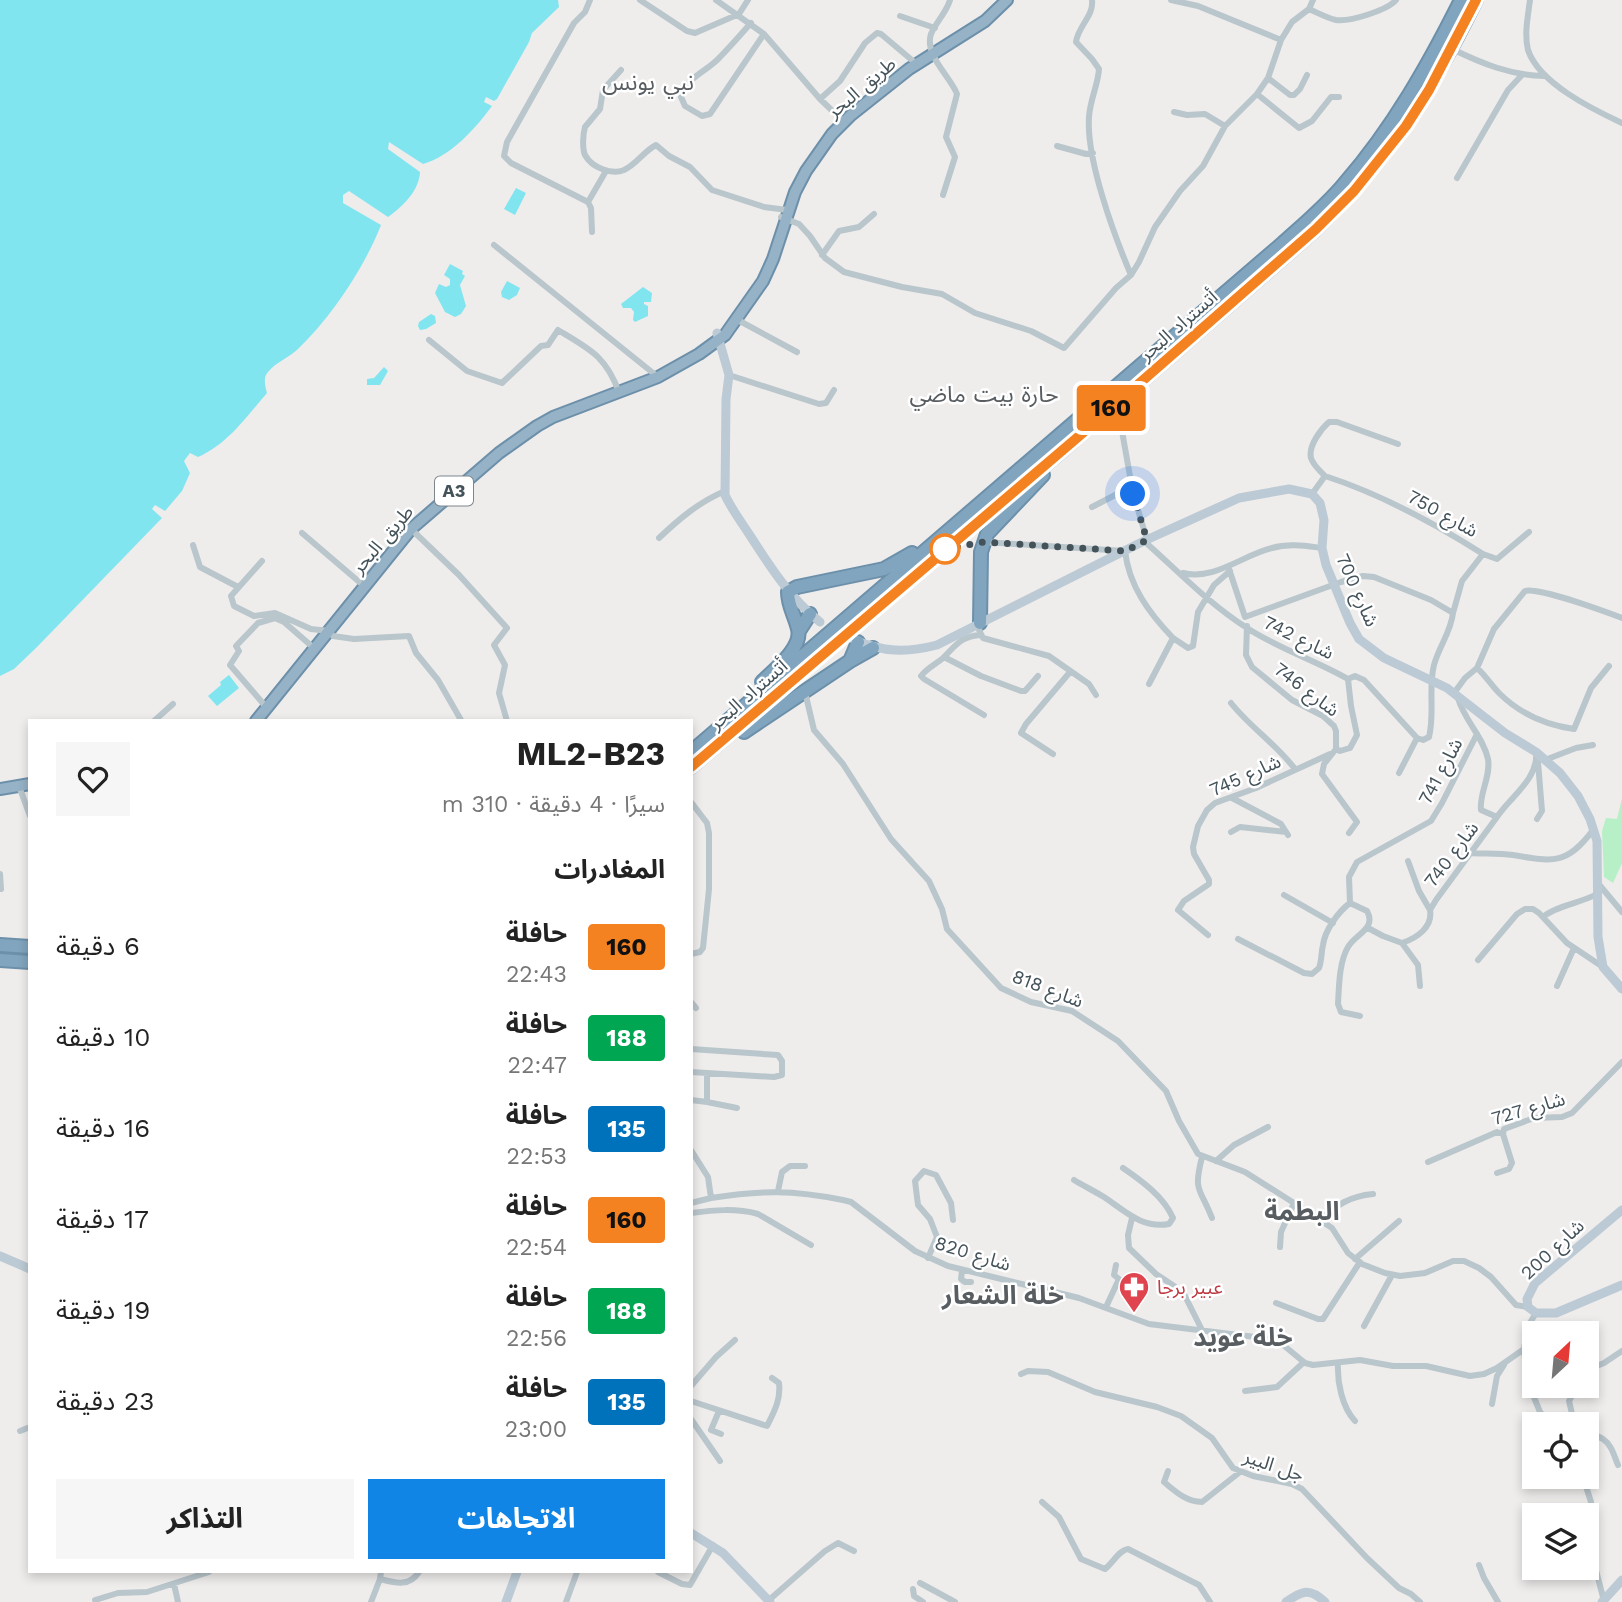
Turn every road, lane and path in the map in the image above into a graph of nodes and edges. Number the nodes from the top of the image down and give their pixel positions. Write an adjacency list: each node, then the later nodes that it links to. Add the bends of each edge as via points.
1 (590, 0): 42 (street, via 504,153 511,163)
2 (640, 0): 16 (street, via 695,33)
3 (716, 0): 16 (street)
4 (748, 0): 16 (street)
5 (950, 0): 19 (street)
6 (999, 0): 23 (highway, طريق البحر / A3)
7 (1007, 0): 23 (highway, طريق البحر / A3, via 985,21)
8 (1092, 0): 38 (street, via 1076,42 1099,69 1089,118)
9 (1171, 0): 21 (street, via 1198,6)
10 (1313, 0): 15 (street)
11 (1396, 0): 15 (street, via 1388,8 1345,20)
12 (1461, 0): 68 (highway, أتستراد البحر, via 1429,65 1345,184 1283,243)
13 (1476, 0): 22 (highway, أتستراد البحر)
14 (1530, 0): 28 (street, via 1527,42)
15 (1309, 9): 21 (street)
16 (739, 15): 18 (street)
17 (900, 16): 19 (street)
18 (751, 23): 20 (street); 20 (street, via 682,92 685,106 702,116 710,114)
19 (935, 28): 23 (street, via 930,37)
20 (764, 34): 32 (street)
21 (1281, 40): 29 (street)
22 (1452, 49): 27 (street); 57 (highway, أتستراد البحر, via 1406,126 1354,191)
23 (932, 53): 24 (highway, طريق البحر / A3); 34 (highway, طريق البحر / A3); 41 (street, via 957,94 946,137 955,157)
24 (913, 61): 32 (street, via 877,33); 34 (highway, طريق البحر / A3)
25 (621, 70): 39 (street, via 603,90 600,109 584,132 586,155)
26 (1307, 75): 29 (street, via 1294,95)
27 (1522, 75): 28 (street); 40 (street, via 1510,86)
28 (1544, 76): 35 (street)
29 (1268, 78): 30 (street)
30 (1257, 94): 31 (street, via 1299,128 1312,121 1331,97); 36 (street)
31 (1339, 97)
32 (820, 99): 34 (street)
33 (1174, 112): 36 (street, via 1205,114)
34 (842, 120): 43 (highway, طريق البحر / A3, via 805,163)
35 (1622, 123)
36 (1225, 126): 48 (street, via 1199,172 1155,227)
37 (1057, 146): 38 (street)
38 (1093, 153): 48 (street)
39 (606, 171): 42 (street); 43 (street, via 624,170 656,145 690,166 712,190)
40 (1457, 178)
41 (943, 195)
42 (588, 202): 45 (street)
43 (784, 214): 47 (street, via 806,231); 49 (highway, طريق البحر / A3, via 766,275); 50 (highway, طريق البحر / A3, via 762,273)
44 (874, 214): 47 (street, via 859,227 839,231)
45 (592, 232)
46 (494, 245): 54 (street)
47 (822, 255): 48 (street, via 844,272 942,294 975,313 1031,331 1063,348)
48 (1130, 275)
49 (736, 319): 50 (highway, طريق البحر / A3); 52 (street)
50 (720, 335): 53 (main road); 54 (highway, طريق البحر / A3, via 699,354)
51 (429, 340): 56 (street, via 467,370 502,383 541,346 548,345 558,330 597,353)
52 (797, 352)
53 (729, 375): 55 (street, via 819,404 826,403); 61 (main road)
54 (658, 377): 56 (highway, طريق البحر / A3)
55 (834, 390)
56 (619, 392): 65 (highway, طريق البحر / A3, via 537,426)
57 (1117, 403): 59 (highway, أتستراد البحر); 62 (street)
58 (1398, 444): 60 (street, via 1329,422 1311,451 1312,460)
59 (1058, 454): 71 (highway); 122 (highway, أتستراد البحر)
60 (1325, 476): 63 (street); 75 (street, شارع 750, via 1384,499)
61 (725, 491): 69 (street, via 678,519); 82 (main road, via 731,509)
62 (1133, 494): 64 (street, via 1119,493); 70 (street)
63 (1312, 494): 70 (main road, via 1289,489 1239,498); 73 (main road, شارع 700, via 1324,520)
64 (1092, 507)
65 (411, 529): 80 (highway, طريق البحر / A3); 116 (street, via 505,624 506,631 494,645 505,665 499,693)
66 (1530, 532): 75 (street, via 1497,559)
67 (302, 533): 80 (street)
68 (946, 533): 82 (highway, via 884,569); 111 (highway, أتستراد البحر)
69 (659, 538)
70 (1146, 541): 74 (main road); 78 (street, شارع 742)
71 (984, 542): 74 (street); 88 (highway)
72 (193, 545): 81 (street, via 200,567)
73 (1322, 548): 77 (street, via 1276,547); 79 (main road, شارع 700)
74 (1125, 551): 88 (main road); 92 (street, via 1139,594)
75 (1483, 554): 84 (street, شارع 750, via 1462,581)
76 (262, 561): 81 (street)
77 (1229, 569): 78 (street, via 1200,575); 83 (street); 85 (street, شارع 746)
78 (1181, 573): 83 (street, شارع 742)
79 (1333, 585): 84 (street, via 1370,576); 85 (street); 103 (main road, شارع 700, via 1359,639 1384,658)
80 (364, 586): 90 (highway, طريق البحر / A3)
81 (238, 587): 90 (street, via 231,601 246,614 275,613 311,629)
82 (788, 592): 86 (main road); 91 (highway)
83 (1207, 599): 89 (street, شارع 742); 92 (street, via 1198,612 1193,646 1188,648)
84 (1453, 613): 103 (street, شارع 750, via 1433,668)
85 (1245, 617): 89 (street, شارع 746)
86 (815, 618): 91 (highway)
87 (1622, 618): 99 (street, via 1527,590 1494,629)
88 (980, 629): 94 (main road, via 912,651); 96 (street, via 957,642); 100 (street, via 1005,646 1049,656)
89 (1247, 629): 102 (street, شارع 742); 121 (street, شارع 746, via 1246,652 1251,664 1292,700 1329,720 1336,732)
90 (329, 631): 95 (highway, طريق البحر / A3); 115 (street, via 333,636 354,639 409,636)
91 (799, 631): 111 (highway, via 794,647)
92 (1173, 638): 104 (street)
93 (856, 641): 94 (main road); 97 (highway)
94 (873, 648): 97 (highway)
95 (315, 649): 110 (highway, طريق البحر / A3); 110 (street, via 275,618 258,623 236,646 239,652 230,665)
96 (944, 657): 101 (street, via 1021,691); 112 (street, via 922,673 922,678)
97 (850, 661): 105 (highway)
98 (1609, 666): 99 (street, via 1591,688 1575,729 1550,724 1517,708)
99 (1477, 668): 107 (street, via 1465,678)
100 (1070, 672): 106 (street, via 1089,684); 123 (street, via 1021,733)
101 (1038, 676)
102 (1348, 679): 118 (street, شارع 742, via 1355,676 1372,685); 121 (street, شارع 746, via 1357,736 1350,748)
103 (1433, 682): 107 (main road, شارع 700); 118 (street, via 1432,726 1427,739)
104 (1149, 684)
105 (805, 692): 122 (highway); 176 (street, شارع 818, via 814,730 843,764 891,839 929,881 947,929 962,948 1008,993 1072,1012 1126,1047 1166,1091)
106 (1096, 695)
107 (1456, 696): 117 (street, شارع 740); 124 (main road, شارع 700)
108 (1231, 703): 126 (street)
109 (173, 704): 113 (street)
110 (267, 708): 114 (highway, طريق البحر / A3)
111 (737, 712): 120 (highway, أتستراد البحر)
112 (984, 715)
113 (156, 719)
114 (258, 719)
115 (460, 719)
116 (506, 719)
117 (1477, 734): 133 (street, شارع 740, via 1488,761 1480,807); 145 (street, شارع 741, via 1430,821 1357,862 1349,877)
118 (1417, 738): 127 (street)
119 (1593, 745): 124 (street)
120 (693, 750)
121 (1333, 752): 126 (street, شارع 745); 137 (street, via 1322,774 1357,822)
122 (709, 754): 125 (highway, أتستراد البحر)
123 (1052, 754)
124 (1540, 758): 133 (street); 134 (street, via 1542,811); 135 (main road, شارع 700, via 1560,773 1578,796)
125 (693, 766)
126 (1295, 769): 130 (street, شارع 745)
127 (1399, 773)
128 (24, 785): 129 (highway); 132 (street)
129 (0, 789)
130 (1233, 798): 136 (street, via 1281,824 1287,834 1240,827); 151 (street, شارع 745, via 1215,803 1200,821 1193,850 1209,884 1178,910)
131 (693, 805): 157 (street, via 707,823 710,847 703,948)
132 (28, 806)
133 (1497, 817): 138 (street, شارع 740)
134 (1536, 819)
135 (1593, 830): 138 (street, via 1574,852 1559,859); 141 (main road, شارع 700)
136 (1231, 832)
137 (1349, 833)
138 (1469, 853): 146 (street, شارع 740)
139 (1408, 861): 146 (street)
140 (0, 874): 142 (street)
141 (1597, 882): 143 (main road, شارع 700); 147 (street)
142 (1, 889)
143 (1597, 894): 148 (street); 161 (main road, شارع 700)
144 (1284, 895): 149 (street)
145 (1350, 903): 149 (street); 150 (street, via 1369,915)
146 (1430, 910): 153 (street, شارع 740, via 1426,928)
147 (1622, 912)
148 (1543, 916): 156 (street); 159 (street, via 1533,909 1517,914)
149 (1333, 923): 152 (street, via 1323,942 1319,968 1309,974)
150 (1368, 928): 153 (street); 165 (street, via 1346,950 1338,993 1341,1012)
151 (1208, 935)
152 (1238, 939)
153 (1402, 943): 162 (street, via 1418,965)
154 (0, 946): 155 (highway)
155 (28, 947)
156 (1574, 948): 161 (street); 163 (street)
157 (693, 953)
158 (0, 960): 160 (highway)
159 (1478, 960)
160 (28, 962)
161 (1603, 967): 164 (main road)
162 (1420, 986)
163 (1557, 986)
164 (1622, 989)
165 (1360, 1016)
166 (693, 1049): 169 (street, via 778,1055 784,1068 782,1075 774,1077)
167 (1622, 1062): 174 (street, شارع 727, via 1572,1113 1530,1120 1504,1129)
168 (693, 1072): 169 (street)
169 (707, 1073): 171 (street)
170 (693, 1100): 171 (street)
171 (707, 1102): 172 (street)
172 (737, 1108)
173 (1268, 1127): 177 (street)
174 (1503, 1134): 178 (street, شارع 727, via 1497,1132); 181 (street, via 1512,1163)
175 (693, 1152): 185 (street, via 708,1177)
176 (1202, 1157): 177 (street); 191 (street, via 1197,1185)
177 (1216, 1161): 187 (street, via 1245,1172)
178 (1428, 1161)
179 (805, 1166): 183 (street, via 790,1166 782,1172)
180 (1123, 1168): 190 (street, via 1158,1197 1173,1219 1158,1225)
181 (1497, 1173)
182 (1074, 1180): 190 (street)
183 (778, 1191): 185 (street, شارع 820); 198 (street, شارع 820, via 851,1202)
184 (1373, 1194): 193 (street, via 1338,1205)
185 (711, 1198): 186 (street, شارع 820)
186 (693, 1202)
187 (1294, 1203): 193 (street); 196 (street, via 1280,1232)
188 (1622, 1210): 208 (main road, شارع 200, via 1535,1283 1527,1299)
189 (693, 1213): 195 (street, via 748,1211)
190 (1132, 1218): 211 (street, via 1129,1248 1183,1292)
191 (1212, 1218)
192 (953, 1220): 198 (street, via 951,1203 936,1175 925,1171 915,1181 918,1205 937,1237)
193 (1320, 1220): 199 (street)
194 (1399, 1221): 199 (street)
195 (811, 1245)
196 (1280, 1247)
197 (0, 1256): 201 (main road)
198 (928, 1258): 202 (street, شارع 820)
199 (1358, 1261): 203 (street); 206 (street, via 1323,1319)
200 (1116, 1265): 207 (street, via 1114,1275 1119,1279)
201 (28, 1268)
202 (962, 1271): 204 (street, via 961,1279); 207 (street, شارع 820)
203 (1392, 1275): 208 (street, via 1425,1273 1464,1261 1491,1277 1516,1305); 210 (street)
204 (971, 1282)
205 (1622, 1285): 208 (main road, via 1556,1313)
206 (1276, 1303)
207 (1106, 1307): 211 (street, شارع 820, via 1149,1324)
208 (1532, 1310): 209 (street)
209 (1529, 1321)
210 (1364, 1326)
211 (1203, 1332): 216 (street, شارع 820, via 1272,1339)
212 (735, 1340): 221 (street)
213 (1522, 1350): 215 (street)
214 (1622, 1351): 218 (street)
215 (1508, 1361): 217 (street, via 1478,1376 1426,1366 1360,1360); 224 (street, via 1497,1376)
216 (1304, 1362): 217 (street); 222 (street, via 1277,1387)
217 (1338, 1363): 227 (street, via 1339,1384)
218 (1600, 1365)
219 (1021, 1374): 235 (street, جل البير, via 1048,1372 1095,1392 1181,1416 1207,1433 1229,1465)
220 (772, 1378): 225 (street, via 780,1391 767,1426)
221 (693, 1384)
222 (1245, 1391)
223 (693, 1402): 225 (street)
224 (1492, 1404)
225 (719, 1410): 230 (street, via 711,1430)
226 (693, 1422): 232 (street)
227 (1354, 1422)
228 (28, 1428): 229 (street)
229 (20, 1431)
230 (721, 1434)
231 (1599, 1436): 233 (street, via 1611,1447)
232 (720, 1461)
233 (1618, 1465)
234 (1168, 1471): 235 (street, via 1164,1482 1194,1502 1202,1502)
235 (1240, 1472): 264 (street, جل البير, via 1302,1489 1367,1558)
236 (1587, 1489): 254 (street, via 1592,1555)
237 (1042, 1502): 261 (street, via 1059,1517 1081,1559 1105,1569 1128,1549 1199,1585)
238 (693, 1534): 239 (main road)
239 (713, 1545): 246 (street, via 690,1584); 253 (main road)
240 (854, 1551): 253 (street, via 838,1543)
241 (1479, 1565): 265 (street)
242 (206, 1573): 250 (street)
243 (418, 1573): 247 (street, via 407,1583)
244 (517, 1573): 257 (main road)
245 (577, 1573): 258 (street)
246 (660, 1573)
247 (380, 1576): 256 (street)
248 (1622, 1580): 254 (main road)
249 (920, 1583): 260 (street)
250 (174, 1584): 252 (street); 255 (street)
251 (913, 1589): 259 (street)
252 (95, 1600)
253 (770, 1601)
254 (1604, 1601)
255 (178, 1602)
256 (371, 1602)
257 (506, 1602)
258 (566, 1602)
259 (923, 1602)
260 (956, 1602)
261 (1210, 1602)
262 (1286, 1602): 263 (main road, via 1306,1592)
263 (1325, 1602)
264 (1420, 1602)
265 (1498, 1602)

